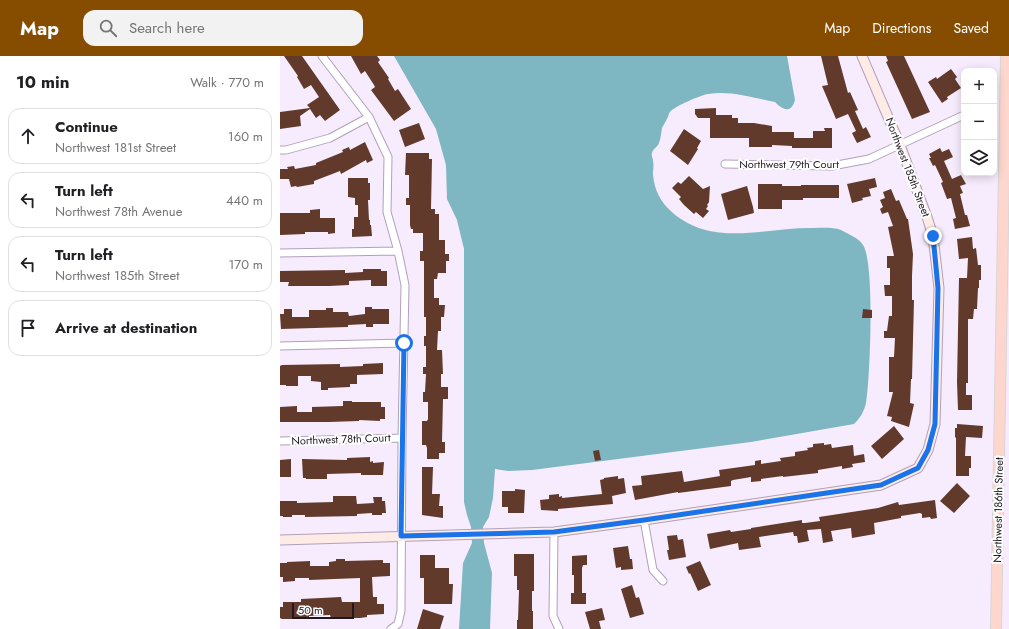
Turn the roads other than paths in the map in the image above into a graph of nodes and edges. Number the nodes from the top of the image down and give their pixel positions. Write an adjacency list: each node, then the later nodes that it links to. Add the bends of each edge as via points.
1 (322, 56): 5 (street)
2 (862, 56): 6 (street, Northwest 185th Street)
3 (1006, 56): 11 (main road, Northwest 186th Street)
4 (961, 116): 6 (street, Northwest 79th Court)
5 (369, 117): 7 (street, via 330,138); 9 (street, via 388,157 387,212)
6 (900, 145): 8 (street, Northwest 79th Court, via 869,159 832,166); 16 (street, Northwest 185th Street, via 933,236 938,288 935,424 928,450 918,468 881,485)
7 (280, 150)
8 (725, 164)
9 (398, 251): 10 (street); 12 (street, via 405,285)
10 (280, 253)
11 (1006, 276): 23 (main road, Northwest 186th Street)
12 (404, 343): 13 (street); 14 (street)
13 (280, 346)
14 (402, 438): 15 (street, Northwest 78th Court); 18 (street)
15 (280, 441)
16 (644, 520): 17 (street, Northwest 185th Street); 20 (street, via 653,570)
17 (554, 532): 18 (street, Northwest 185th Street); 22 (street, via 553,616)
18 (401, 536): 19 (street, Northwest 185th Street); 21 (street, via 401,611 398,624)
19 (280, 540)
20 (663, 581)
21 (391, 629)
22 (559, 629)
23 (996, 629)

